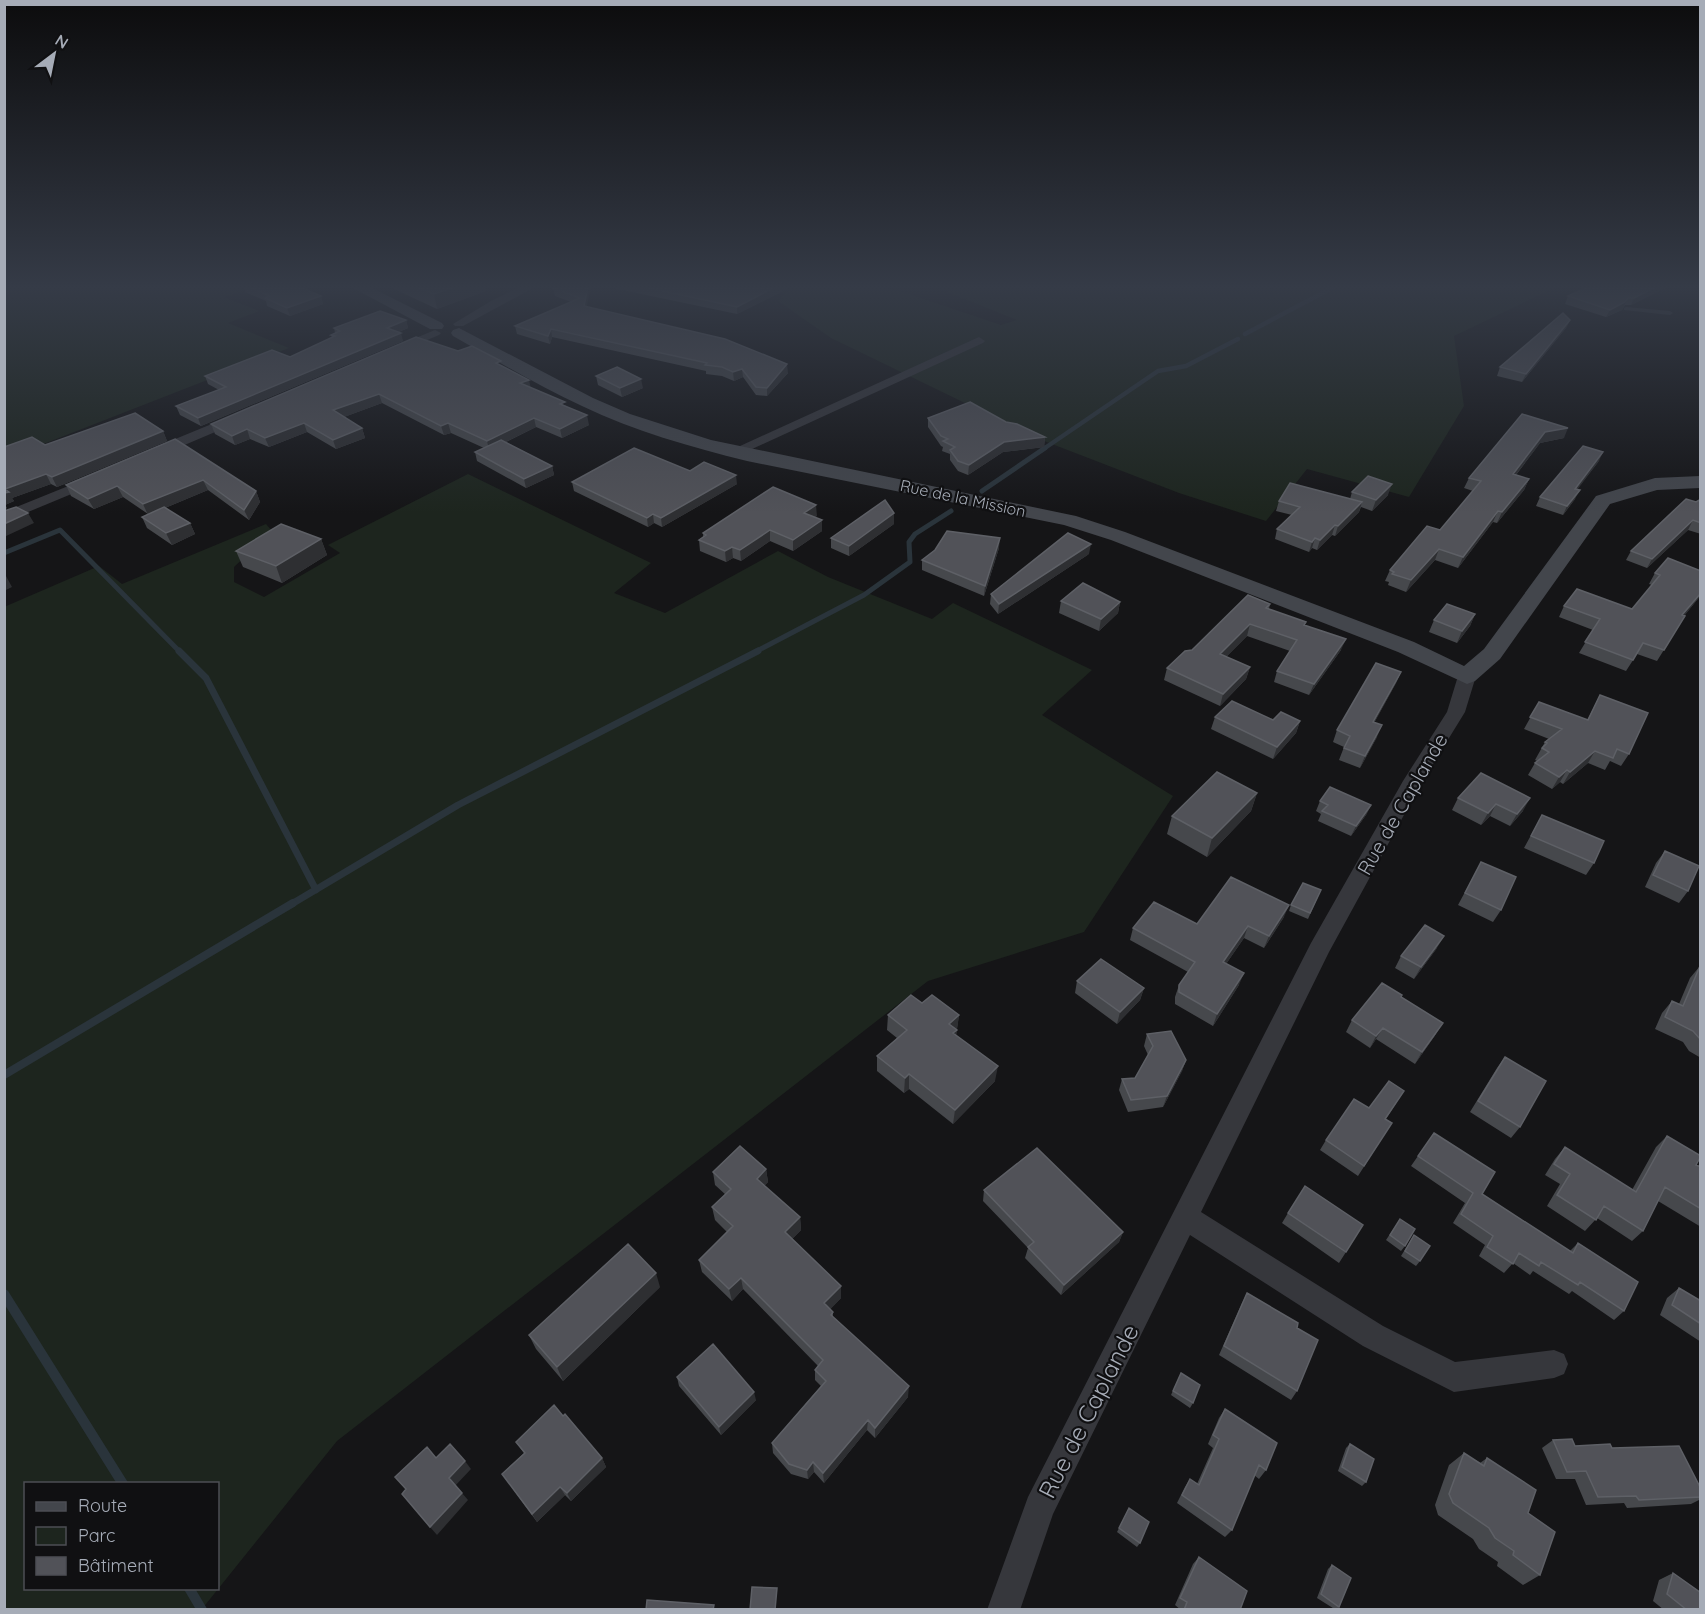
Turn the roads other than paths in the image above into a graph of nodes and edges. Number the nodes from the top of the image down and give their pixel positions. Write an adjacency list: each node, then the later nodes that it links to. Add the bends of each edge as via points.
1 (519, 362): 4 (main road, Rue de la Mission, via 596,406)
2 (932, 362): 4 (street)
3 (248, 412): 5 (street)
4 (734, 452): 9 (main road, Rue de la Mission, via 1069,520 1395,643)
5 (142, 459)
6 (110, 472): 8 (street)
7 (1701, 482): 9 (main road, via 1655,484 1603,500 1492,654)
8 (4, 518)
9 (1467, 676): 10 (street, Rue de Caplande, via 1456,712 1319,949)
10 (1185, 1217): 11 (street, via 1373,1336 1454,1377); 12 (street, Rue de Caplande, via 1039,1508)
11 (1554, 1364)
12 (1003, 1610)

